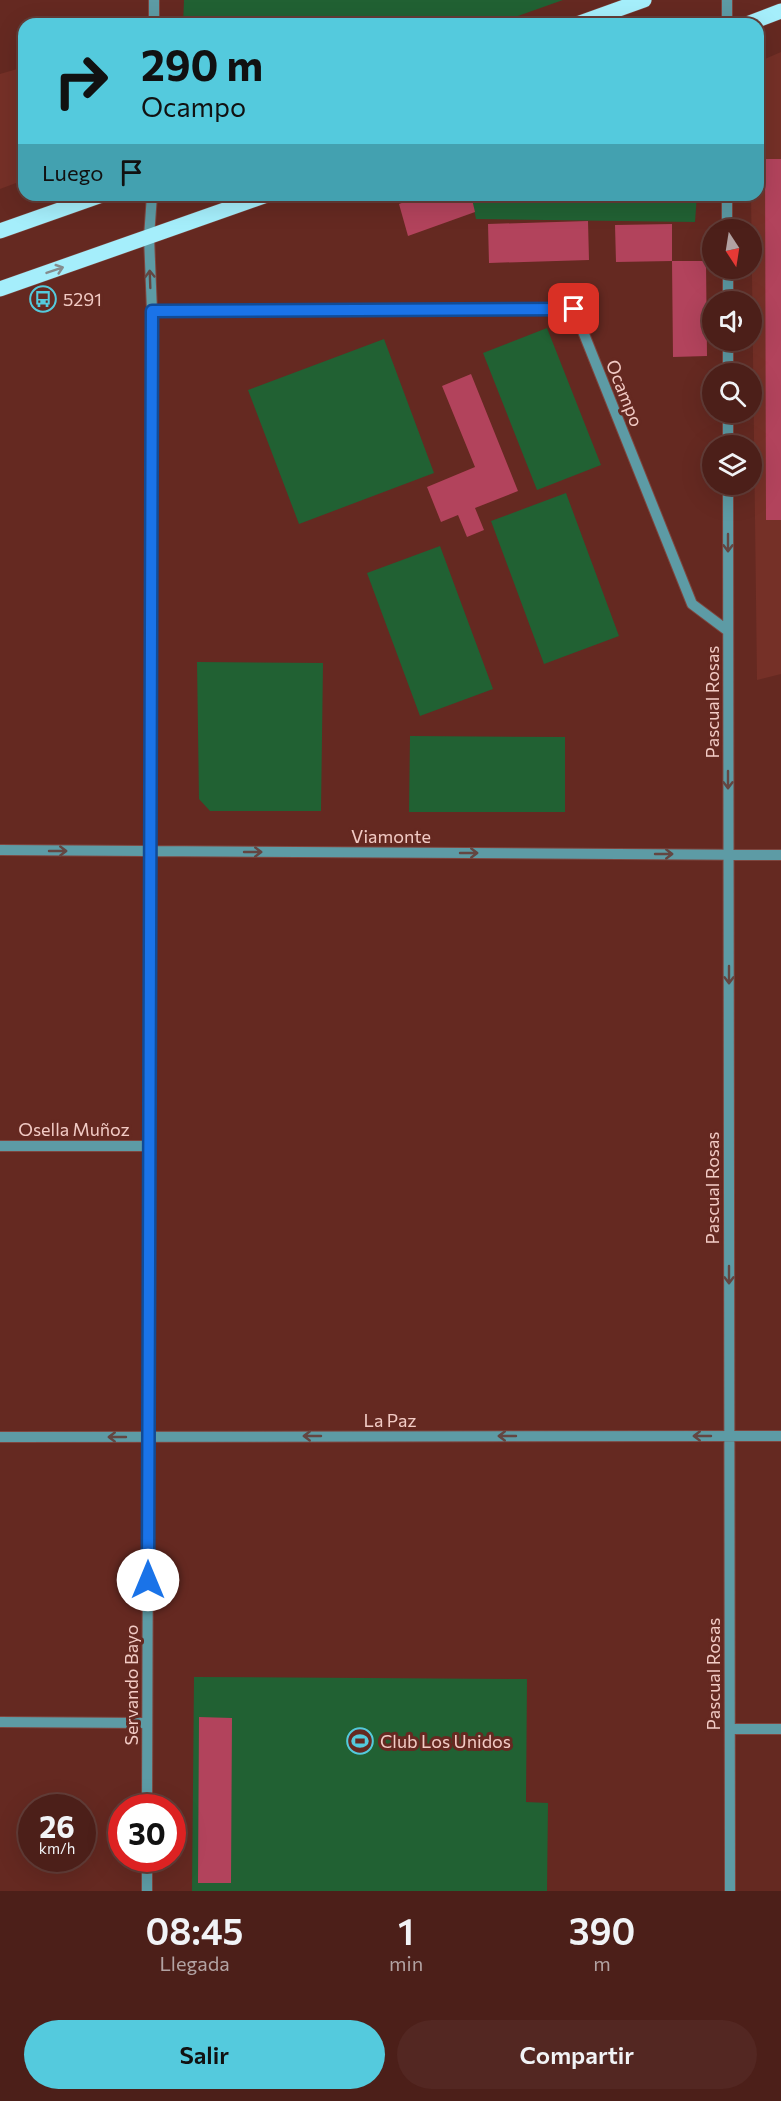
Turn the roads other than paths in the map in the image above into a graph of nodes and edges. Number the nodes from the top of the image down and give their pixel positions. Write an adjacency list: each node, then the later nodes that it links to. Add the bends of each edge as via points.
1 (153, 0): 5 (street)
2 (644, 0): 6 (main road)
3 (727, 0): 7 (street)
4 (781, 11): 8 (main road)
5 (153, 18)
6 (594, 18)
7 (727, 18)
8 (763, 18)
9 (85, 201): 14 (main road)
10 (152, 201): 15 (street, Servando Bayo)
11 (250, 201): 15 (main road)
12 (728, 201): 13 (street)
13 (728, 219)
14 (0, 231)
15 (149, 237): 16 (main road, one-way to 15); 17 (street, Servando Bayo, one-way to 15)
16 (0, 290)
17 (152, 311): 19 (street, Ocampo, via 574,309 692,604); 21 (street, Servando Bayo)
18 (728, 495): 19 (street, Pascual Rosas, one-way to 19)
19 (728, 631): 22 (street, Pascual Rosas, one-way to 22)
20 (0, 850): 21 (street, Viamonte, one-way to 21)
21 (150, 851): 22 (street, Viamonte, one-way to 22); 25 (street, Servando Bayo)
22 (728, 854): 23 (street, Viamonte); 26 (street, Pascual Rosas, one-way to 26)
23 (781, 855)
24 (0, 1146): 25 (street, Osella Muñoz)
25 (148, 1146): 29 (street, Servando Bayo)
26 (729, 1436): 27 (street, La Paz); 29 (street, La Paz, one-way to 29); 32 (street, Pascual Rosas)
27 (781, 1436)
28 (0, 1437): 29 (street, La Paz, one-way to 28)
29 (148, 1437): 31 (street, Servando Bayo)
30 (0, 1722): 31 (street)
31 (147, 1723): 34 (street, Servando Bayo)
32 (730, 1729): 33 (street); 37 (street, Pascual Rosas)
33 (781, 1729)
34 (147, 1794)
35 (147, 1872): 36 (street)
36 (147, 1891)
37 (730, 1891)

